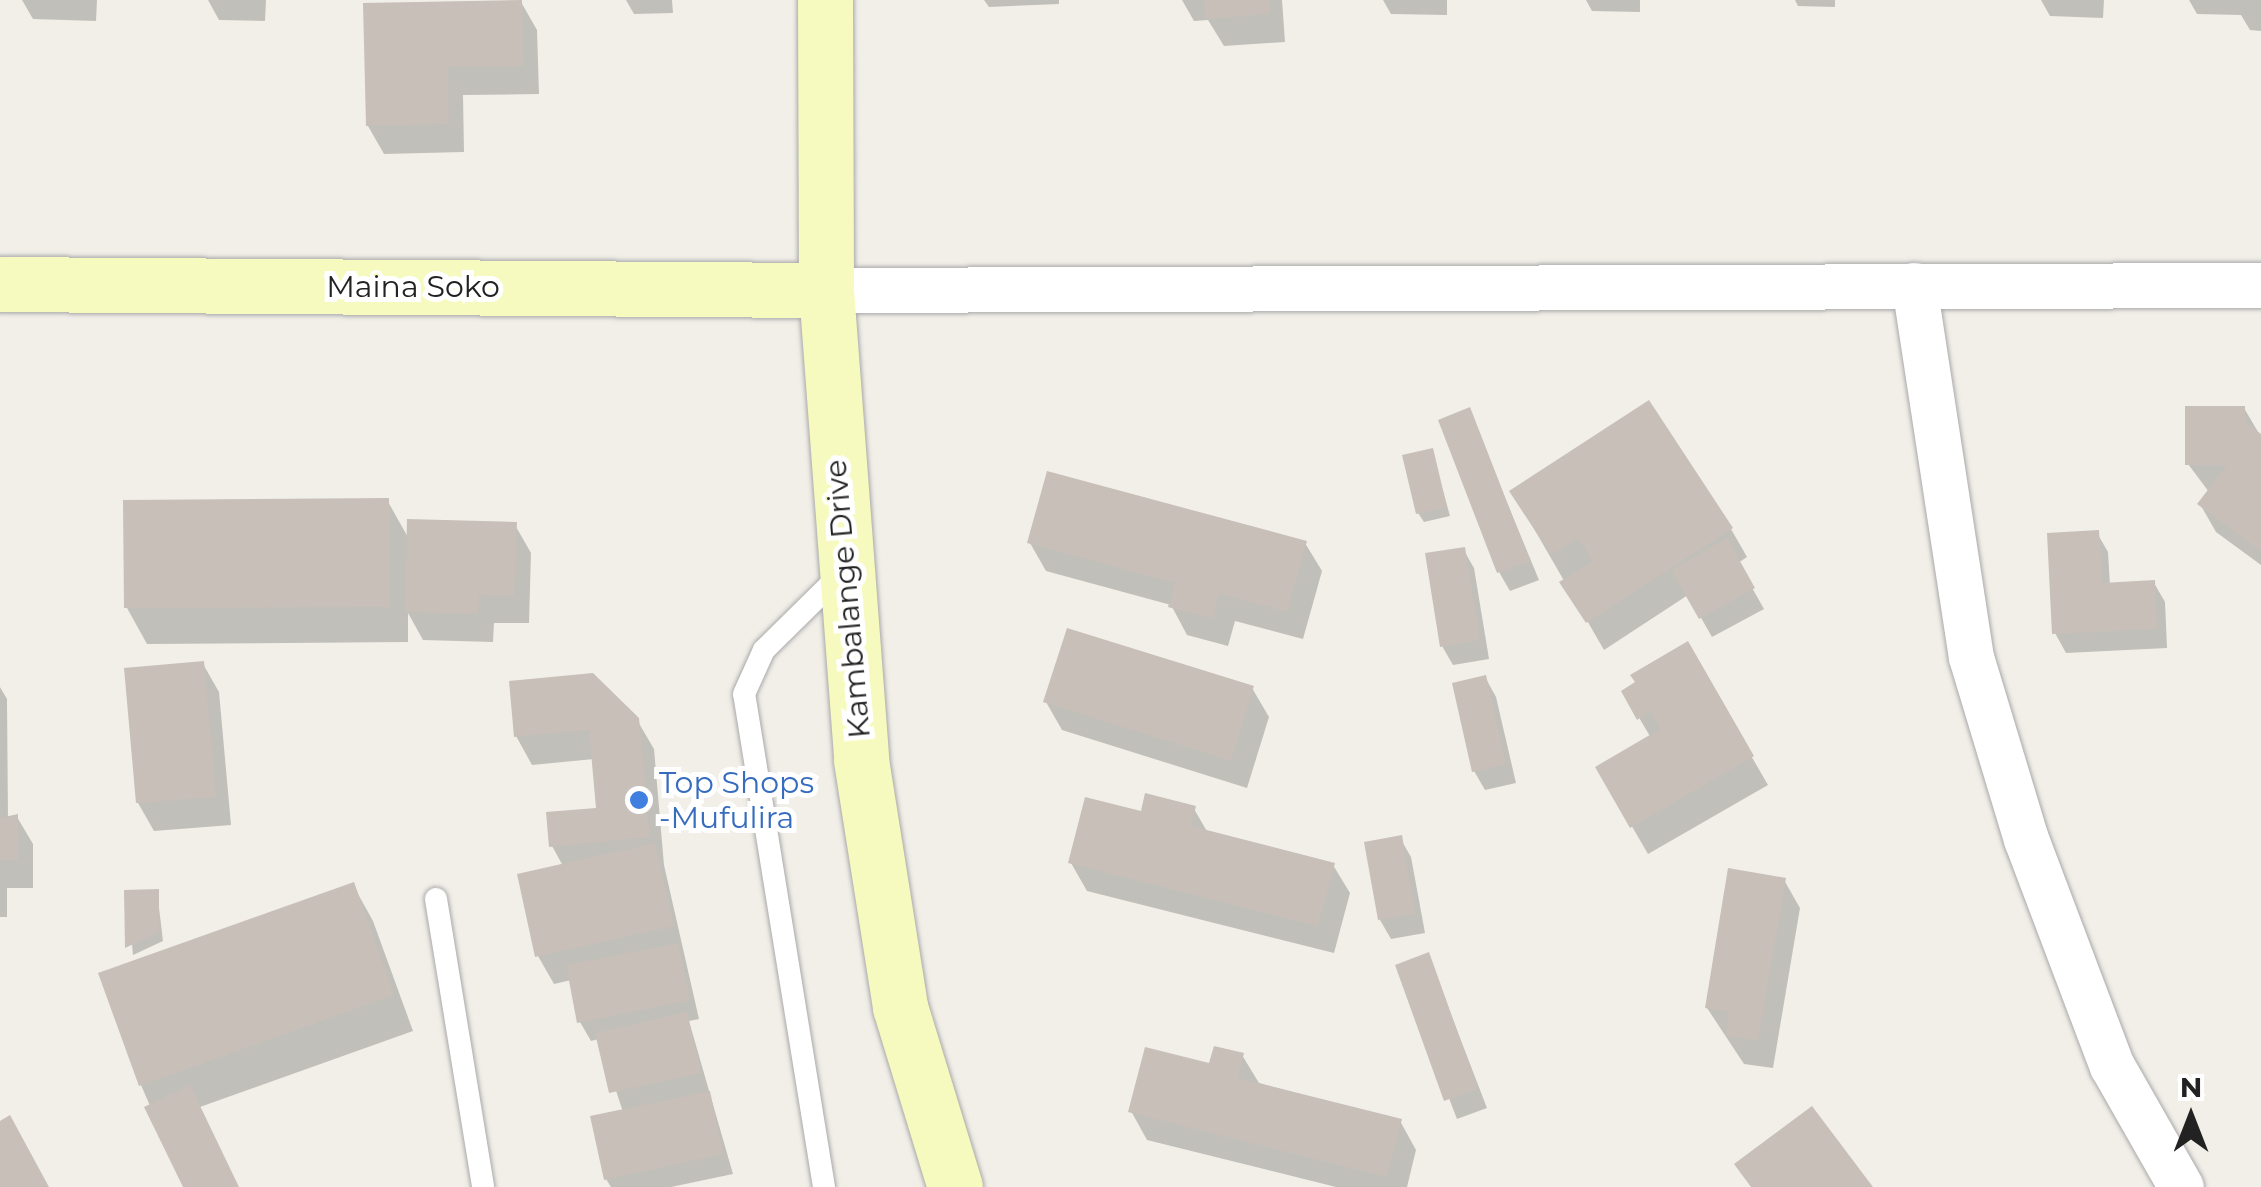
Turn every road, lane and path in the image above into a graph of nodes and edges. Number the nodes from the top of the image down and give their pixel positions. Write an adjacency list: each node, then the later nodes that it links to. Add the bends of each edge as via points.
1 (825, 0): 5 (street, Kambalange Drive)
2 (0, 284): 5 (street, Maina Soko)
3 (1914, 284): 4 (street); 5 (street); 11 (street, via 1971,657 2026,840 2112,1066)
4 (2261, 284)
5 (826, 290): 6 (street, Kambalange Drive)
6 (844, 572): 9 (lane, via 764,650 744,694); 10 (street, Kambalange Drive, via 861,760 900,1006)
7 (436, 899): 8 (lane)
8 (483, 1187)
9 (824, 1187)
10 (955, 1187)
11 (2181, 1187)

